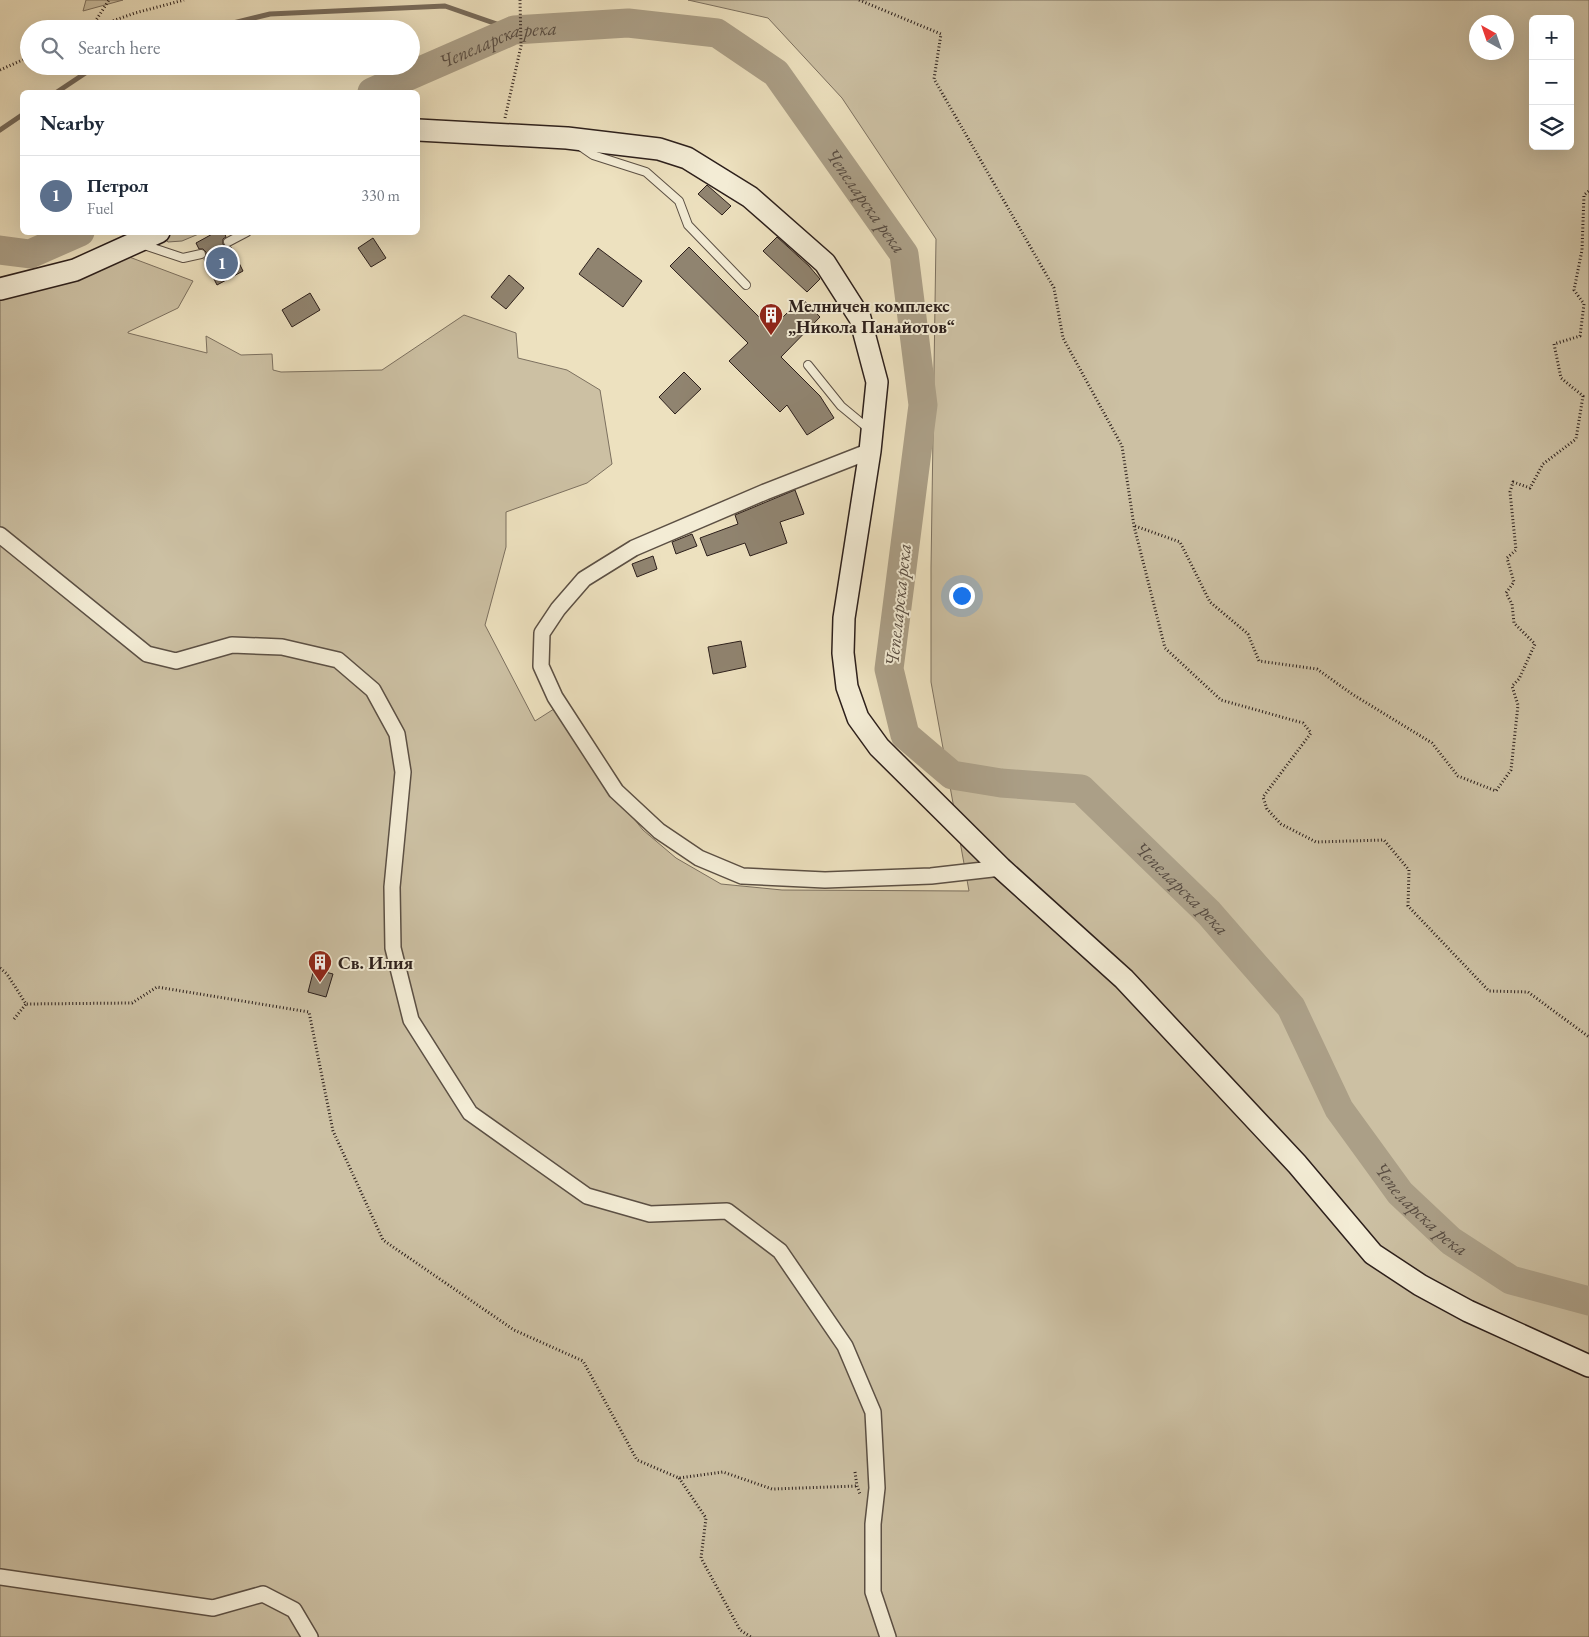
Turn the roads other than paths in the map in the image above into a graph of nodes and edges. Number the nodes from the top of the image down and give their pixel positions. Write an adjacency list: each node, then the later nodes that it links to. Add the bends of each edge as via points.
1 (420, 130): 2 (main road)
2 (567, 138): 8 (lane, via 593,155 646,172 679,201 688,225); 11 (main road, via 659,149 687,158 750,197 825,263 860,318 877,382)
3 (153, 235): 6 (main road)
4 (241, 235): 5 (lane)
5 (228, 242)
6 (137, 243): 7 (lane, via 184,258); 9 (main road, via 75,270)
7 (201, 254)
8 (746, 285)
9 (0, 289)
10 (808, 365): 11 (lane)
11 (871, 441): 13 (main road, via 844,618 846,687 858,718 879,747); 13 (street, via 634,548 584,579 542,633 541,666 555,697 616,791 659,831 699,858 742,876 826,880 931,876)
12 (0, 535): 17 (street, via 147,654 176,661 232,645 282,648 338,660 373,690 397,734 403,772 392,887 393,948 411,1020 470,1113 587,1196 650,1214 727,1211 780,1251 845,1346 873,1412 877,1488 873,1524 873,1592)
13 (1001, 868): 14 (main road, via 1124,978 1297,1164 1373,1254 1420,1285 1468,1310)
14 (1589, 1366)
15 (0, 1577): 16 (street, via 213,1608 263,1594 294,1610)
16 (310, 1637)
17 (888, 1637)

